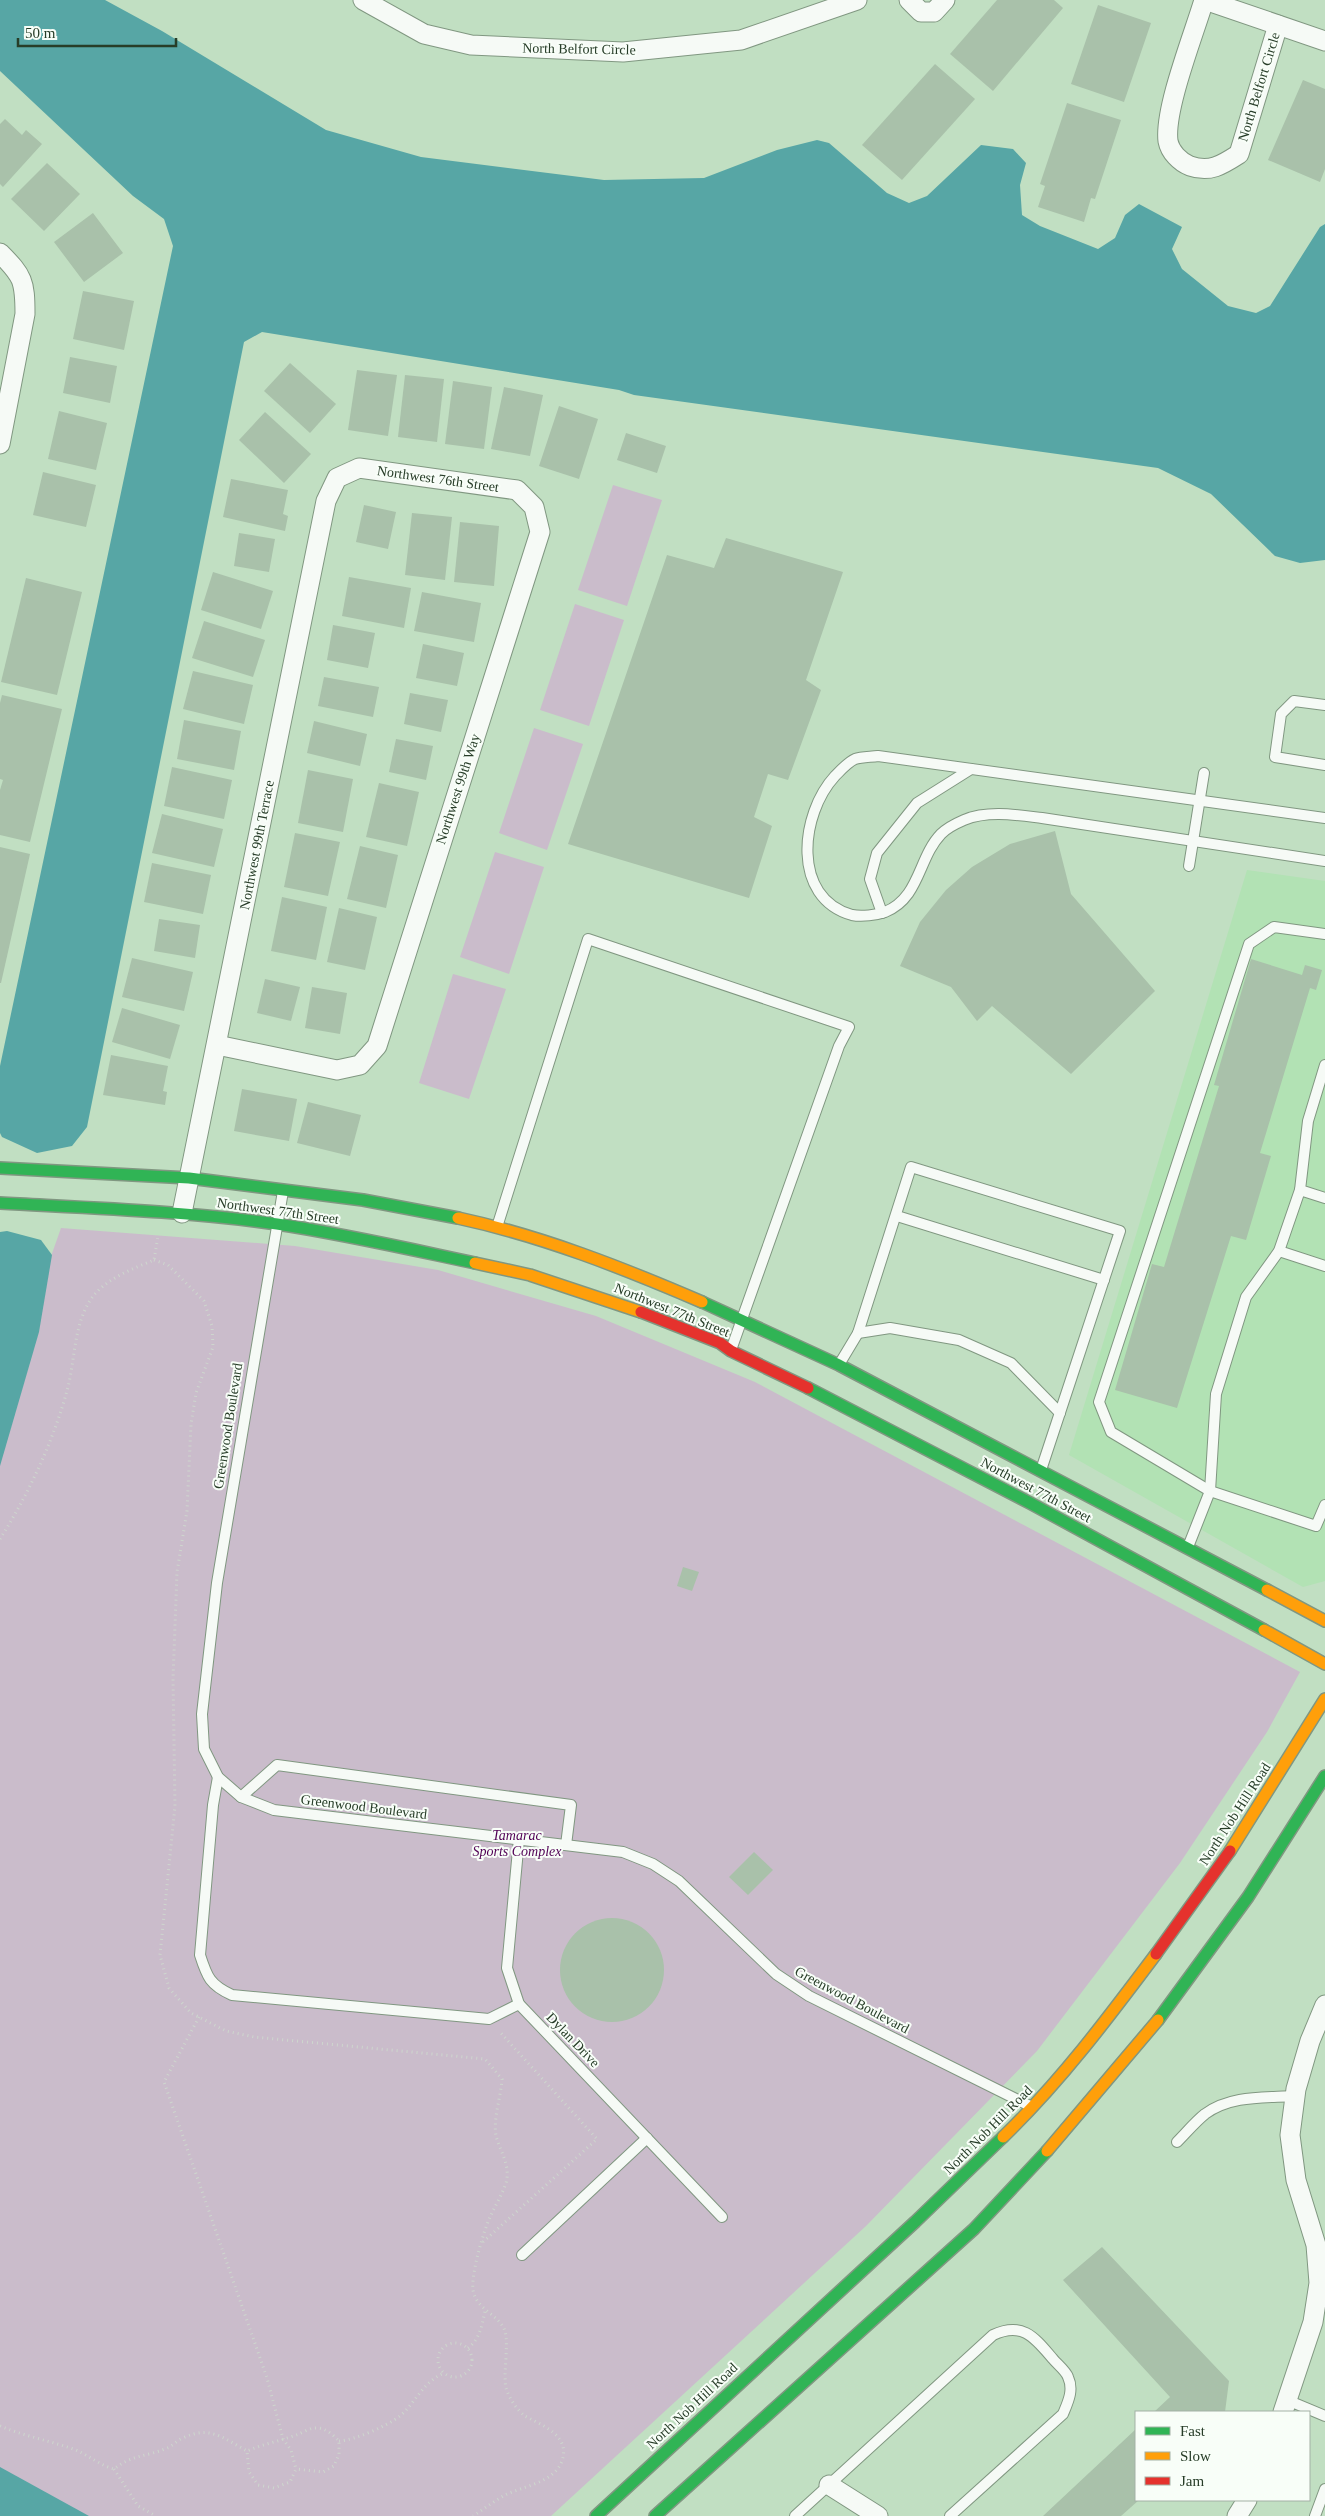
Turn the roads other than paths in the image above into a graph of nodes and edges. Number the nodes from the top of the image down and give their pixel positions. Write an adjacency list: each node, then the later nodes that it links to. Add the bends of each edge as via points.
1 (364, 0): 2 (street, North Belfort Circle, via 424,34 472,45 623,52 741,40)
2 (857, 0)
3 (909, 0): 4 (street, via 922,12 934,12)
4 (945, 0)
5 (1204, 0): 6 (street, North Belfort Circle); 6 (street, North Belfort Circle, via 1168,121 1168,143 1180,162 1199,169 1217,168 1239,154)
6 (1278, 25): 7 (street, North Belfort Circle)
7 (1325, 41)
8 (0, 253): 9 (street, via 19,273 25,292 25,314)
9 (3, 416): 10 (street)
10 (0, 444)
11 (337, 478): 12 (street, Northwest 76th Street, via 358,468 517,490); 24 (street, Northwest 99th Terrace, via 326,501)
12 (534, 507): 24 (street, Northwest 99th Way, via 540,532 377,1046 360,1065 337,1070)
13 (1325, 705): 14 (lane, via 1294,700 1281,714 1275,757)
14 (1325, 765)
15 (971, 769): 17 (lane); 22 (lane, via 917,802 878,853 870,880); 22 (lane, via 878,756 855,759 825,787 814,808 808,834 808,863 815,886 831,906 853,915)
16 (1204, 773): 17 (lane)
17 (1200, 801): 18 (lane); 19 (lane)
18 (1325, 818)
19 (1192, 840): 20 (lane); 21 (lane); 22 (lane, via 1042,818 982,815 963,820 942,834 930,850 910,893 896,908)
20 (1325, 861)
21 (1189, 866)
22 (882, 913)
23 (1325, 934): 45 (lane, via 1274,927 1249,944 1099,1402 1111,1432)
24 (217, 1045): 27 (street, Northwest 99th Terrace)
25 (1325, 1065): 28 (lane, via 1308,1121)
26 (0, 1168): 27 (street, Northwest 77th Street)
27 (189, 1178): 29 (street, Northwest 77th Street); 32 (street, Northwest 99th Terrace)
28 (1300, 1190): 30 (lane); 36 (lane)
29 (282, 1191): 34 (lane, Greenwood Boulevard); 35 (street, Northwest 77th Street, via 363,1200)
30 (1325, 1198)
31 (0, 1203): 32 (street, Northwest 77th Street)
32 (182, 1213): 34 (street, Northwest 77th Street)
33 (897, 1216): 38 (lane); 38 (lane, via 911,1167 1111,1228 1120,1231); 40 (lane)
34 (276, 1224): 41 (street, Northwest 77th Street, via 422,1250 530,1274 620,1304 720,1343); 52 (lane, Greenwood Boulevard, via 217,1583 202,1714 204,1749)
35 (497, 1228): 39 (street, Northwest 77th Street, via 631,1272 734,1314); 39 (lane, via 588,940 849,1027 839,1046)
36 (1279, 1251): 37 (lane); 45 (lane, via 1246,1297 1216,1394)
37 (1325, 1266)
38 (1104, 1280): 43 (lane)
39 (742, 1321): 41 (lane); 42 (street, Northwest 77th Street)
40 (858, 1333): 42 (lane); 43 (lane, via 890,1328 959,1340 1011,1363)
41 (731, 1351): 49 (street, Northwest 77th Street, via 938,1455)
42 (839, 1365): 44 (street, Northwest 77th Street)
43 (1060, 1413): 44 (lane)
44 (1040, 1471): 47 (street, Northwest 77th Street)
45 (1210, 1491): 46 (lane, via 1316,1526); 47 (lane)
46 (1325, 1505)
47 (1187, 1548): 48 (street, Northwest 77th Street)
48 (1325, 1621)
49 (1325, 1664)
50 (1325, 1699): 59 (street, North Nob Hill Road, via 1251,1820 1195,1902 1104,2023)
51 (1325, 1776): 72 (street, via 1248,1897 1160,2018 1065,2132 974,2229)
52 (218, 1777): 53 (lane, Greenwood Boulevard); 56 (lane, via 200,1955 215,1987 232,1995 489,2019)
53 (241, 1797): 54 (lane, Greenwood Boulevard, via 274,1810); 55 (lane, via 277,1765 571,1805)
54 (519, 1839): 55 (lane, Greenwood Boulevard); 56 (lane, Dylan Drive, via 506,1968)
55 (566, 1845): 59 (lane, Greenwood Boulevard, via 623,1852 653,1864 679,1881 776,1974 809,1996)
56 (519, 2004): 60 (lane, Dylan Drive)
57 (1325, 2005): 58 (street, via 1310,2041)
58 (1295, 2096): 61 (lane, via 1226,2102 1204,2115); 64 (street, via 1290,2135 1296,2180 1316,2245 1319,2283 1313,2322)
59 (1033, 2108): 71 (street, North Nob Hill Road, via 915,2222)
60 (647, 2138): 62 (lane, Dylan Drive); 63 (lane)
61 (1177, 2142)
62 (722, 2216)
63 (522, 2255)
64 (1285, 2406): 65 (lane)
65 (1305, 2411)
66 (1310, 2412): 67 (lane)
67 (1325, 2416)
68 (829, 2485): 73 (lane); 74 (street); 75 (lane, via 992,2335 1004,2330 1018,2330 1032,2336 1068,2376 1071,2395 1063,2414)
69 (1325, 2489): 77 (lane)
70 (1246, 2501): 76 (street)
71 (596, 2516)
72 (655, 2516)
73 (795, 2516)
74 (878, 2516)
75 (950, 2516)
76 (1237, 2516)
77 (1315, 2516)

